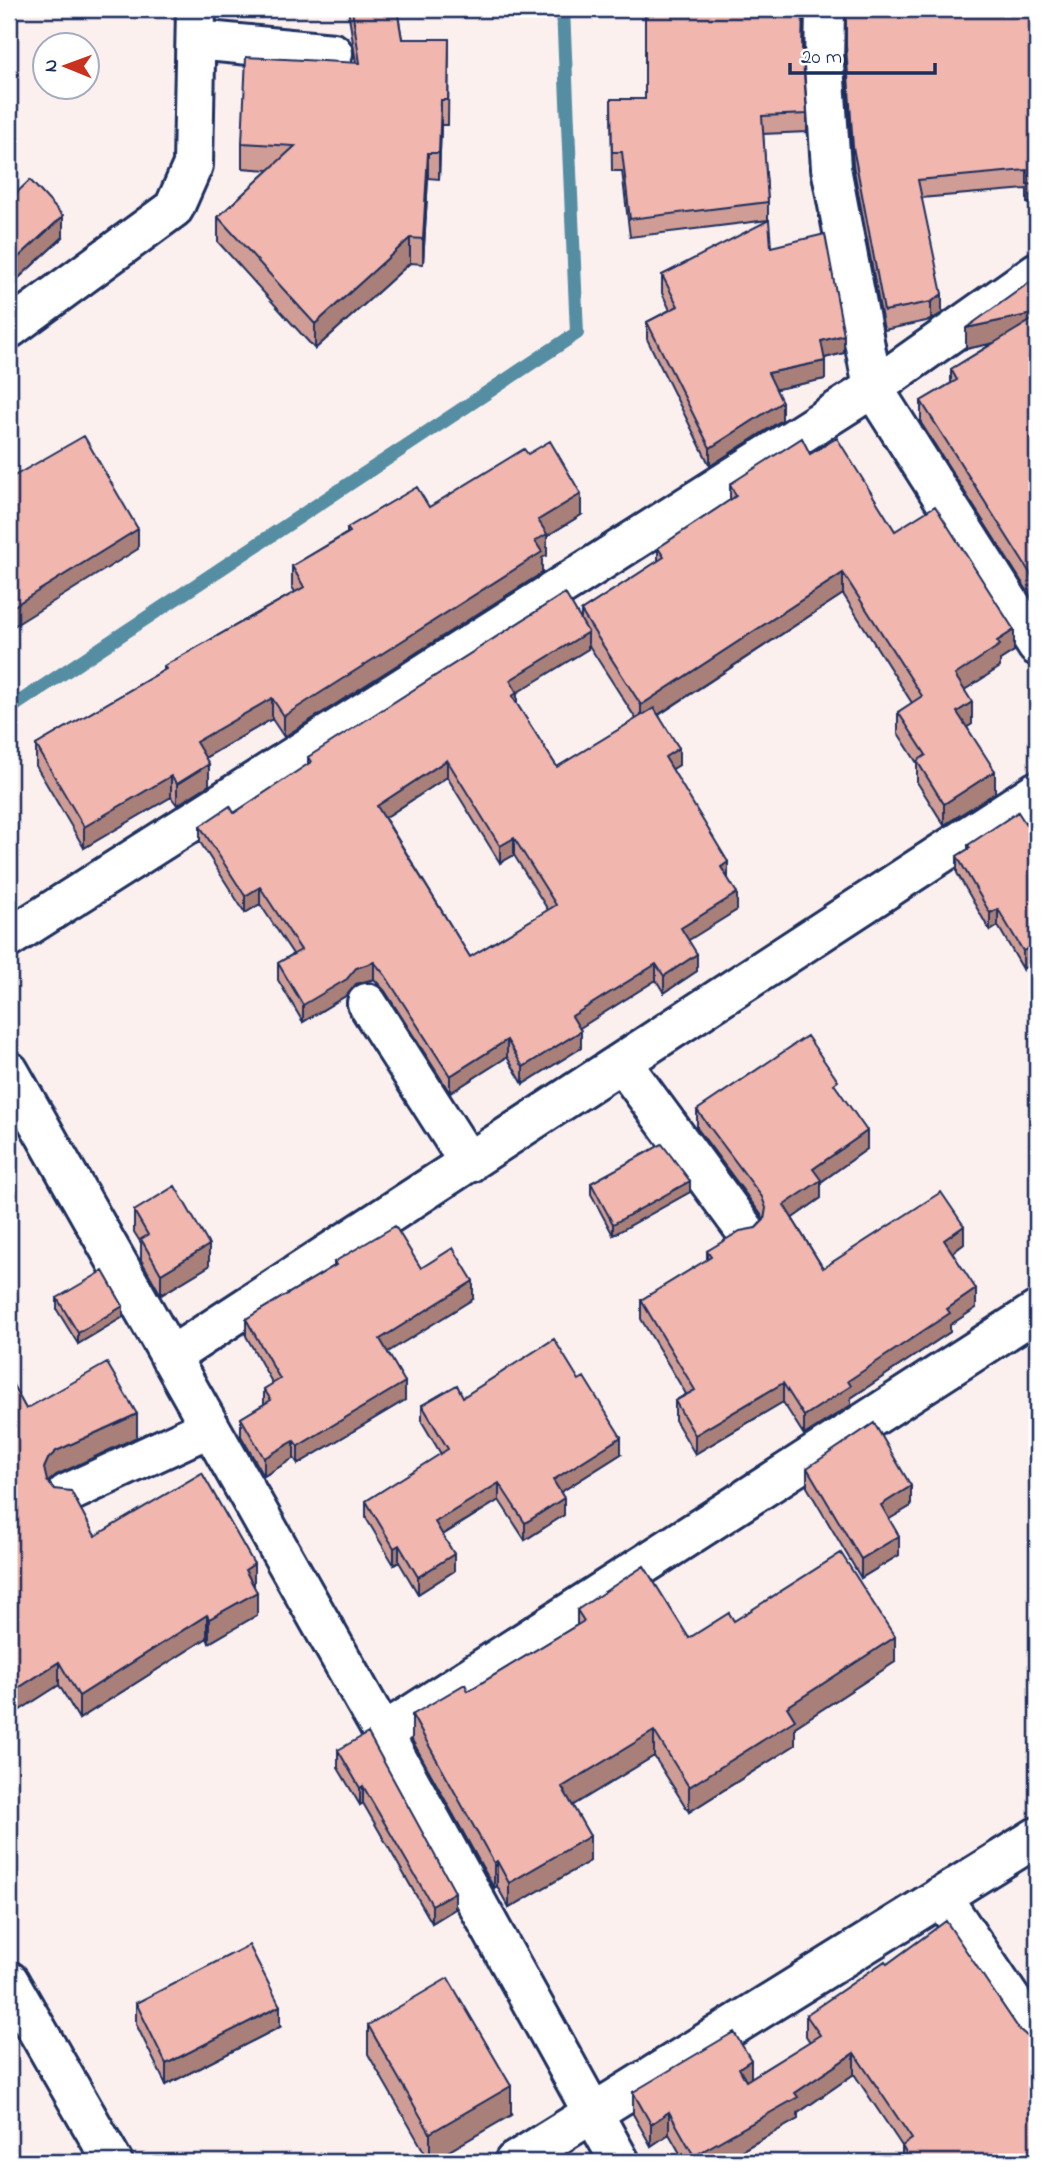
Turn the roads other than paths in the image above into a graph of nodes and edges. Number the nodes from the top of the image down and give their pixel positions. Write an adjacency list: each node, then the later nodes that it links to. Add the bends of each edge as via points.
1 (825, 9): 6 (street, via 831,168)
2 (196, 24): 3 (street); 5 (street, via 193,165 174,208)
3 (333, 53)
4 (1037, 272): 6 (street)
5 (9, 329)
6 (873, 388): 7 (street); 9 (street)
7 (1037, 646)
8 (1037, 791): 11 (street)
9 (9, 938)
10 (366, 1003): 13 (street)
11 (622, 1063): 13 (street); 14 (street)
12 (9, 1071): 16 (street)
13 (469, 1163): 16 (street)
14 (744, 1229)
15 (1037, 1311): 19 (street)
16 (170, 1357): 17 (street)
17 (210, 1427): 18 (street); 19 (street)
18 (66, 1494)
19 (383, 1733): 24 (street)
20 (1037, 1838): 21 (street)
21 (942, 1896): 23 (street); 24 (street)
22 (9, 1980): 25 (street)
23 (1037, 2038)
24 (590, 2113): 26 (street); 27 (street)
25 (113, 2162)
26 (514, 2162)
27 (620, 2162)

